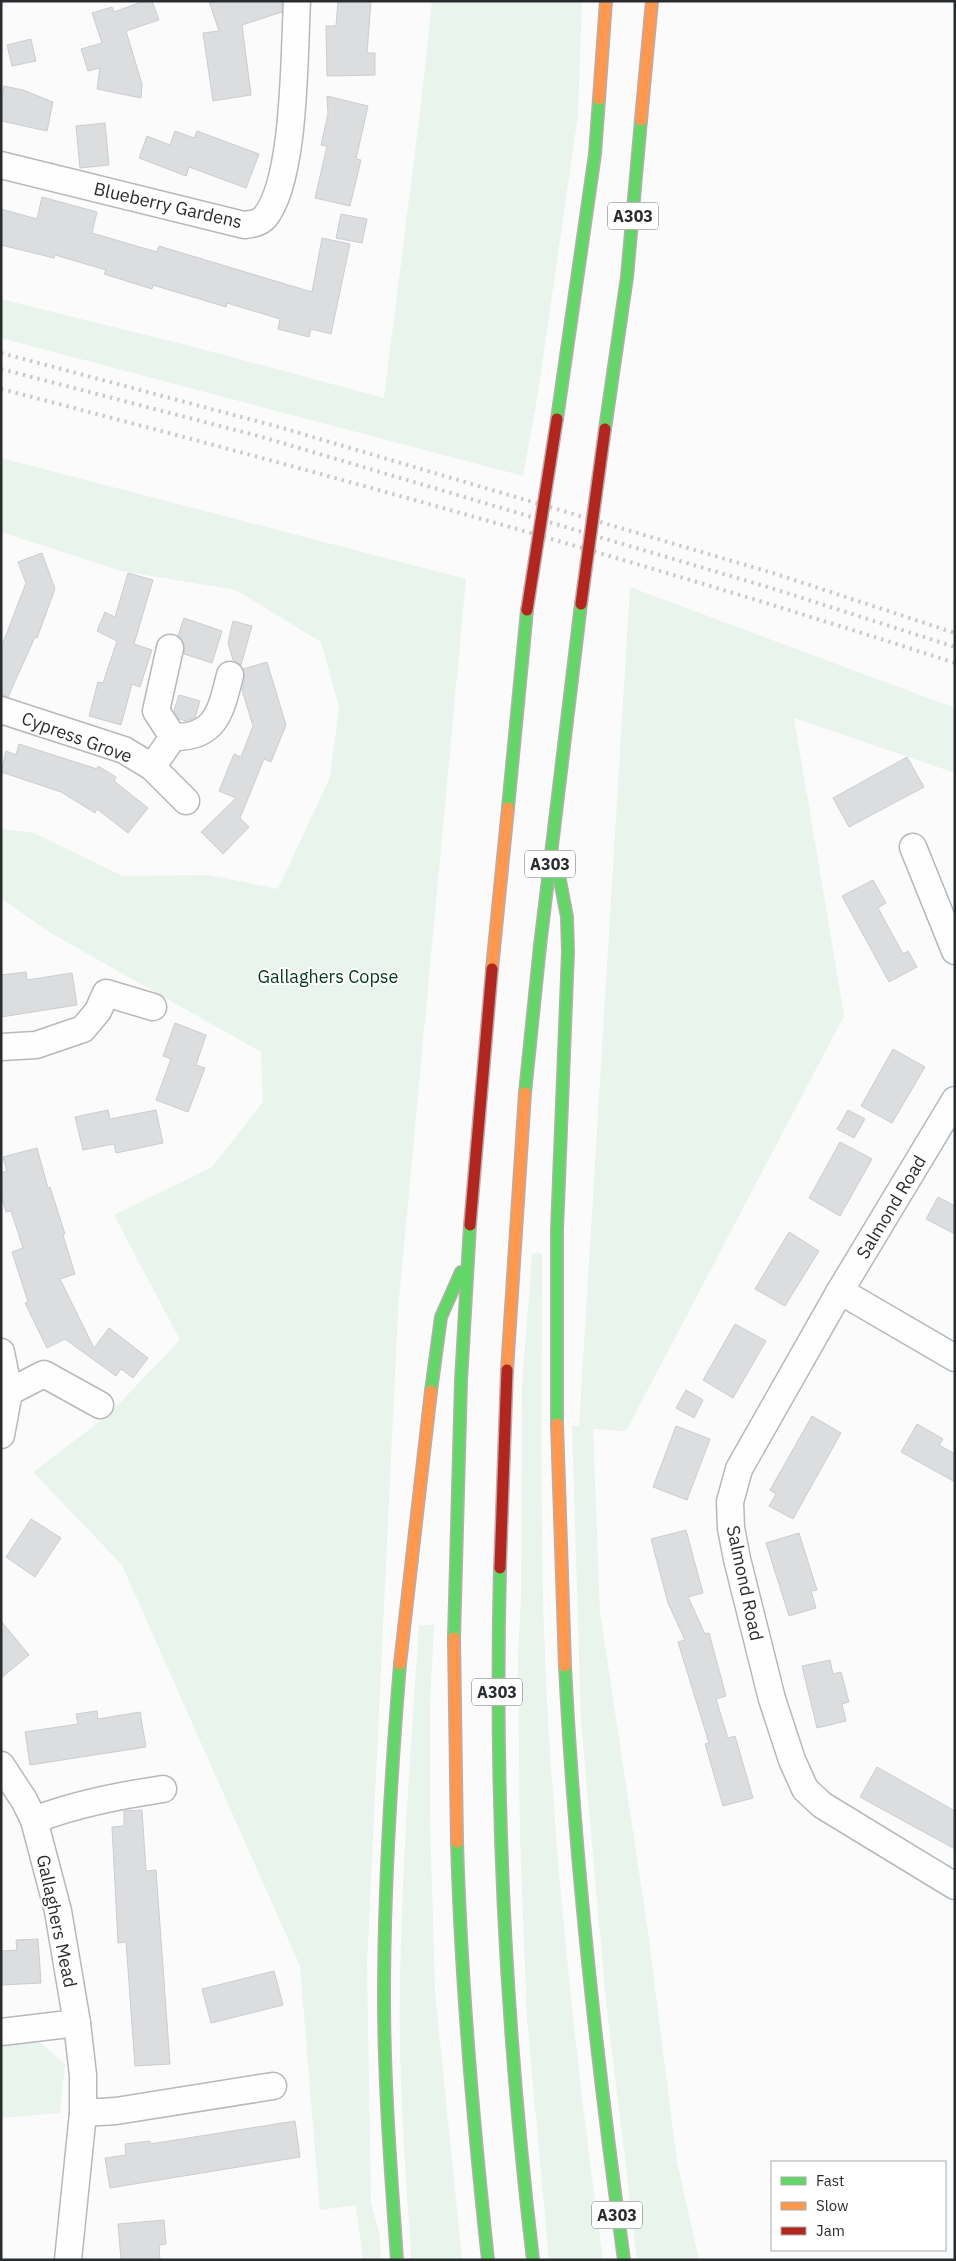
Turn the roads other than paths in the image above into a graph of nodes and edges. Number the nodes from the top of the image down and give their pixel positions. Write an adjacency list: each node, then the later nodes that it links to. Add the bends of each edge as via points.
1 (296, 1): 4 (street, Blueberry Gardens, via 287,152 277,192 264,219 244,225)
2 (606, 1): 17 (highway, A303, bridge, via 595,154 527,610 478,1119)
3 (652, 1): 11 (highway, A303, bridge, via 627,277)
4 (1, 165)
5 (170, 648): 8 (street, via 156,710)
6 (230, 675): 8 (street, via 212,725 199,734)
7 (1, 710): 9 (street, Cypress Grove, via 124,750)
8 (173, 738): 9 (street, Cypress Grove)
9 (152, 767): 10 (street, Cypress Grove)
10 (186, 801)
11 (552, 841): 35 (highway, A303, via 528,1060 511,1286 504,1411 497,1701 505,1965); 36 (highway, A303, via 569,929 556,1271 564,1635 584,1934 610,2170)
12 (912, 847): 13 (street)
13 (955, 951)
14 (154, 1007): 15 (street, via 107,981 98,1012 83,1029 36,1045)
15 (1, 1047)
16 (955, 1100): 18 (street, Salmond Road)
17 (468, 1257): 33 (highway, via 441,1317 415,1515 393,1748 384,1998 388,2152); 34 (highway, A303, via 455,1523 455,1818 466,2037)
18 (840, 1291): 20 (street); 27 (street, Salmond Road, via 739,1469 730,1502 737,1559 772,1699 805,1789 822,1805)
19 (1, 1352): 21 (street)
20 (955, 1358)
21 (9, 1392): 22 (street, via 44,1374); 23 (street)
22 (100, 1405)
23 (1, 1434)
24 (1, 1765): 26 (street, Gallaghers Mead)
25 (163, 1789): 26 (street, via 111,1797)
26 (34, 1820): 28 (street, Gallaghers Mead, via 58,1910)
27 (955, 1886)
28 (77, 2023): 29 (street); 31 (street, Gallaghers Mead, via 83,2074)
29 (1, 2032)
30 (273, 2086): 31 (street, via 116,2111)
31 (83, 2113): 32 (street, Gallaghers Mead)
32 (68, 2260)
33 (397, 2260)
34 (488, 2260)
35 (533, 2260)
36 (624, 2260)

